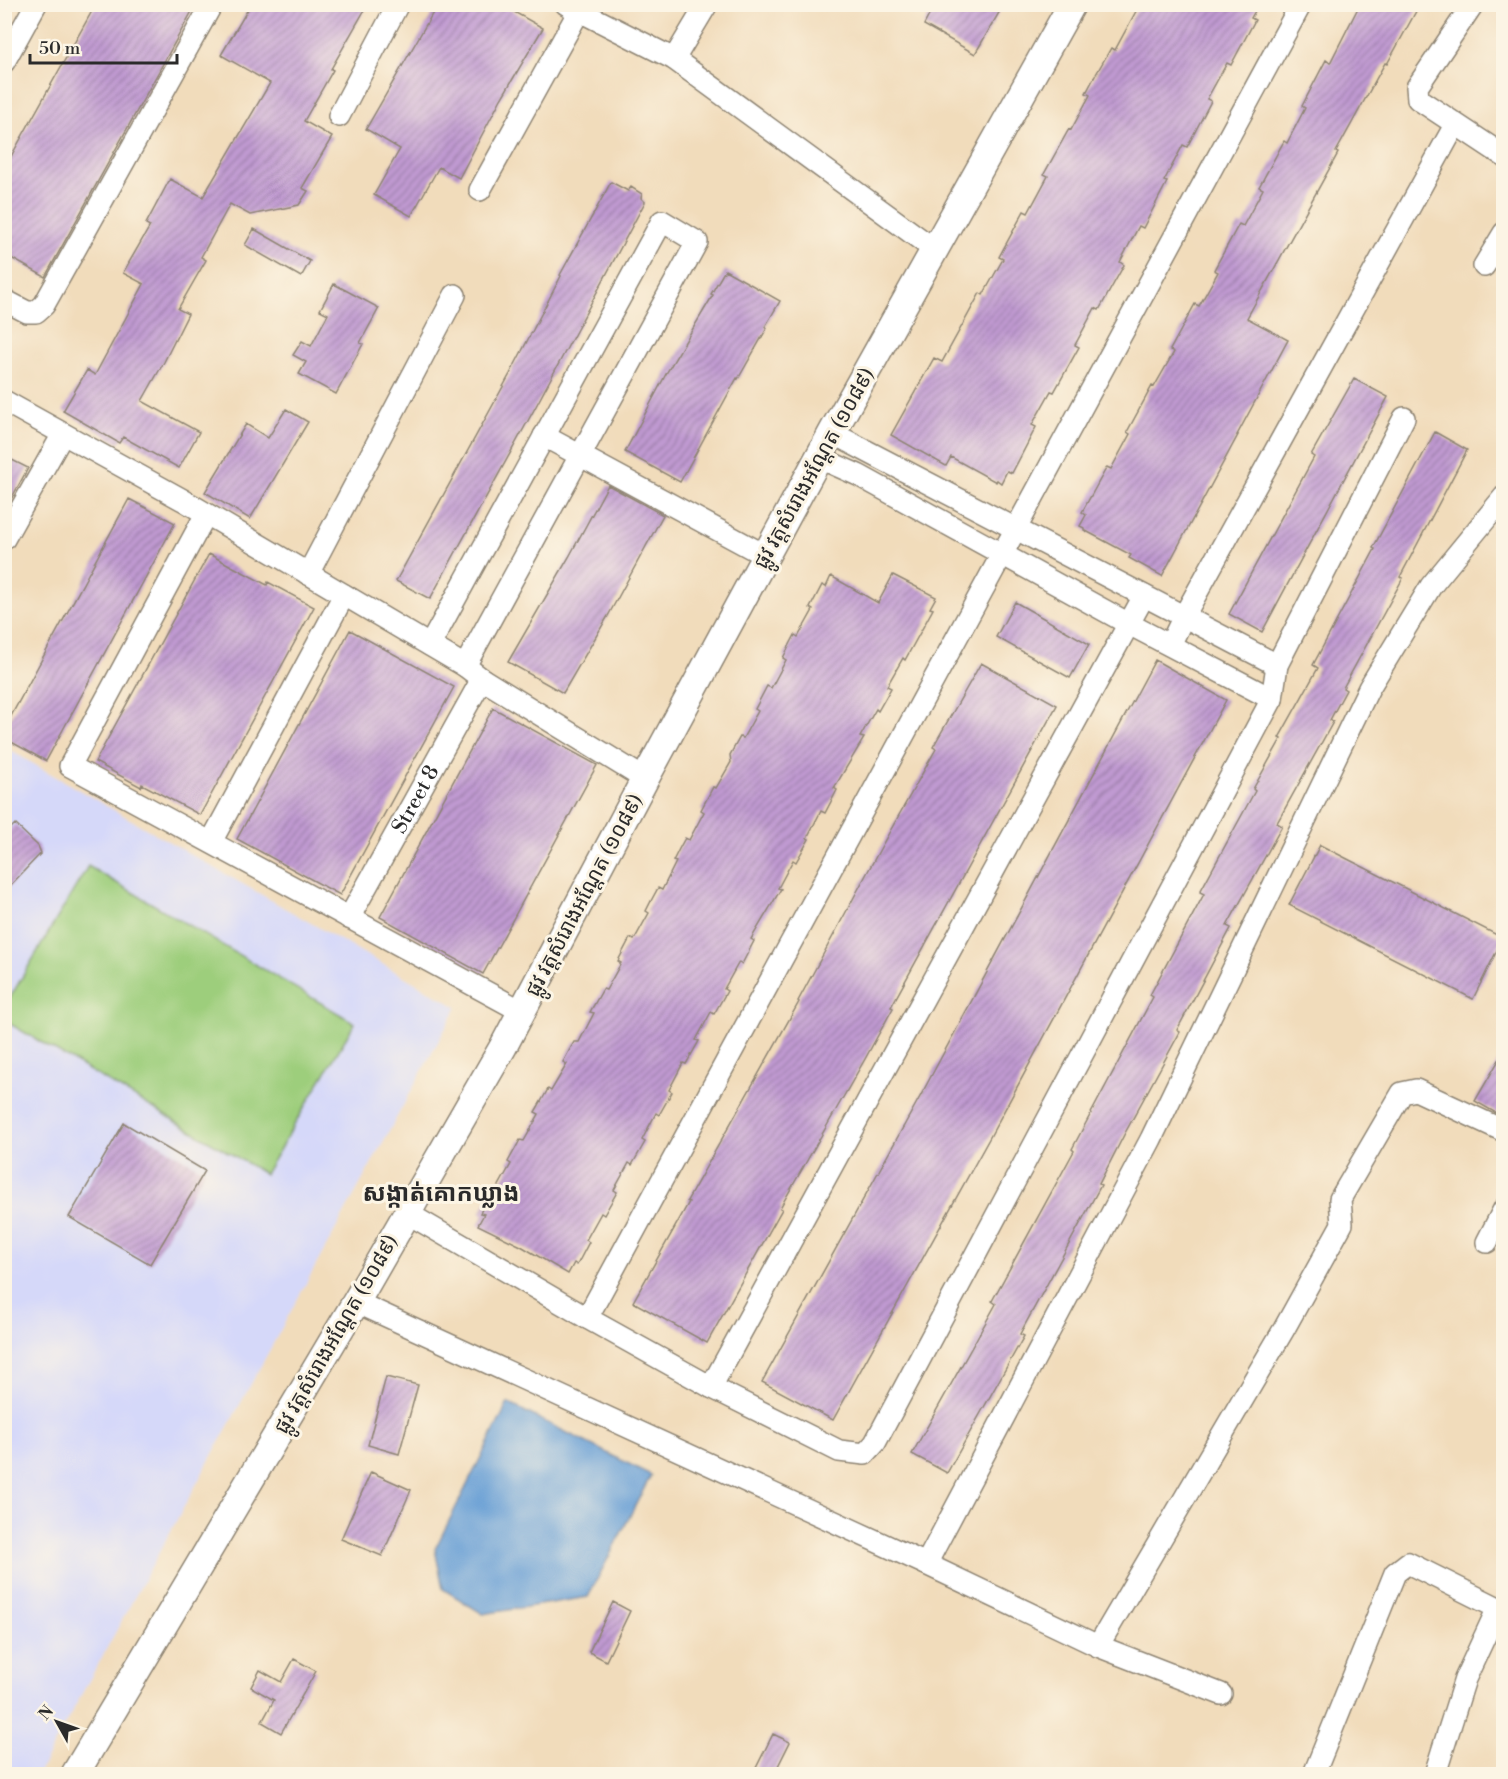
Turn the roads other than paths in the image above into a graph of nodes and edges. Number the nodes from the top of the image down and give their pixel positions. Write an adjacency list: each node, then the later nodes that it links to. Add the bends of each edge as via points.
1 (36, 4): 10 (street)
2 (212, 4): 19 (street, via 44,305 36,312 27,312)
3 (399, 4): 11 (street)
4 (707, 4): 9 (street)
5 (1072, 4): 16 (main road, ផ្លូវ វត្តសំរោងអណ្ដែត (១០៨៩))
6 (1301, 4): 29 (street)
7 (1473, 4): 12 (street, via 1417,87 1418,99)
8 (572, 8): 9 (street); 14 (street)
9 (674, 59): 16 (street)
10 (4, 62)
11 (339, 116)
12 (1455, 125): 13 (street); 36 (street)
13 (1503, 156)
14 (480, 190)
15 (1503, 233): 17 (street)
16 (935, 250): 22 (main road, ផ្លូវ វត្តសំរោងអណ្ដែត (១០៨៩))
17 (1484, 266)
18 (455, 295): 33 (street)
19 (4, 300)
20 (4, 401): 23 (street)
21 (1404, 418): 40 (street)
22 (832, 433): 26 (main road, ផ្លូវ វត្តសំរោងអណ្ដែត (១០៨៩)); 29 (street)
23 (63, 434): 28 (street); 30 (street)
24 (544, 436): 25 (street); 25 (street, via 662,220 698,242); 38 (street)
25 (579, 456): 32 (street); 41 (street)
26 (820, 458): 31 (street); 32 (main road, ផ្លូវ វត្តសំរោងអណ្ដែត (១០៨៩))
27 (1503, 497): 55 (street, via 1431,585 1368,688 1151,1139)
28 (206, 514): 33 (street); 45 (street, via 70,766)
29 (1016, 528): 31 (street); 35 (street)
30 (4, 539)
31 (1002, 554): 37 (street); 53 (street)
32 (766, 556): 44 (main road, ផ្លូវ វត្តសំរោងអណ្ដែត (១០៨៩))
33 (308, 574): 34 (street)
34 (344, 595): 38 (street); 45 (street)
35 (1144, 596): 36 (street); 37 (street)
36 (1184, 616): 39 (street); 40 (street)
37 (1129, 624): 39 (street); 54 (street)
38 (430, 645): 41 (street)
39 (1170, 645): 43 (street)
40 (1277, 665): 43 (street)
41 (465, 666): 42 (street)
42 (482, 679): 44 (street); 46 (street, Street 8)
43 (1272, 699): 54 (street, via 875,1443 865,1454 839,1451)
44 (645, 779): 47 (main road, ផ្លូវ វត្តសំរោងអណ្ដែត (១០៨៩))
45 (210, 842): 46 (street)
46 (349, 918): 47 (street)
47 (523, 1011): 50 (main road, ផ្លូវ វត្តសំរោងអណ្ដែត (១០៨៩))
48 (1503, 1131): 56 (street, via 1416,1090 1402,1093 1340,1199 1342,1224)
49 (1503, 1209): 51 (street)
50 (407, 1213): 52 (main road, ផ្លូវ វត្តសំរោងអណ្ដែត (១០៨៩)); 53 (street)
51 (1487, 1242)
52 (356, 1302): 55 (street); 58 (main road, ផ្លូវ វត្តសំរោងអណ្ដែត (១០៨៩))
53 (587, 1318): 54 (street)
54 (711, 1387)
55 (926, 1564): 56 (street)
56 (1098, 1646): 57 (street)
57 (1221, 1694)
58 (75, 1774)
59 (1314, 1774): 60 (street, via 1395,1573 1408,1563 1498,1608 1466,1678)
60 (1435, 1774)

